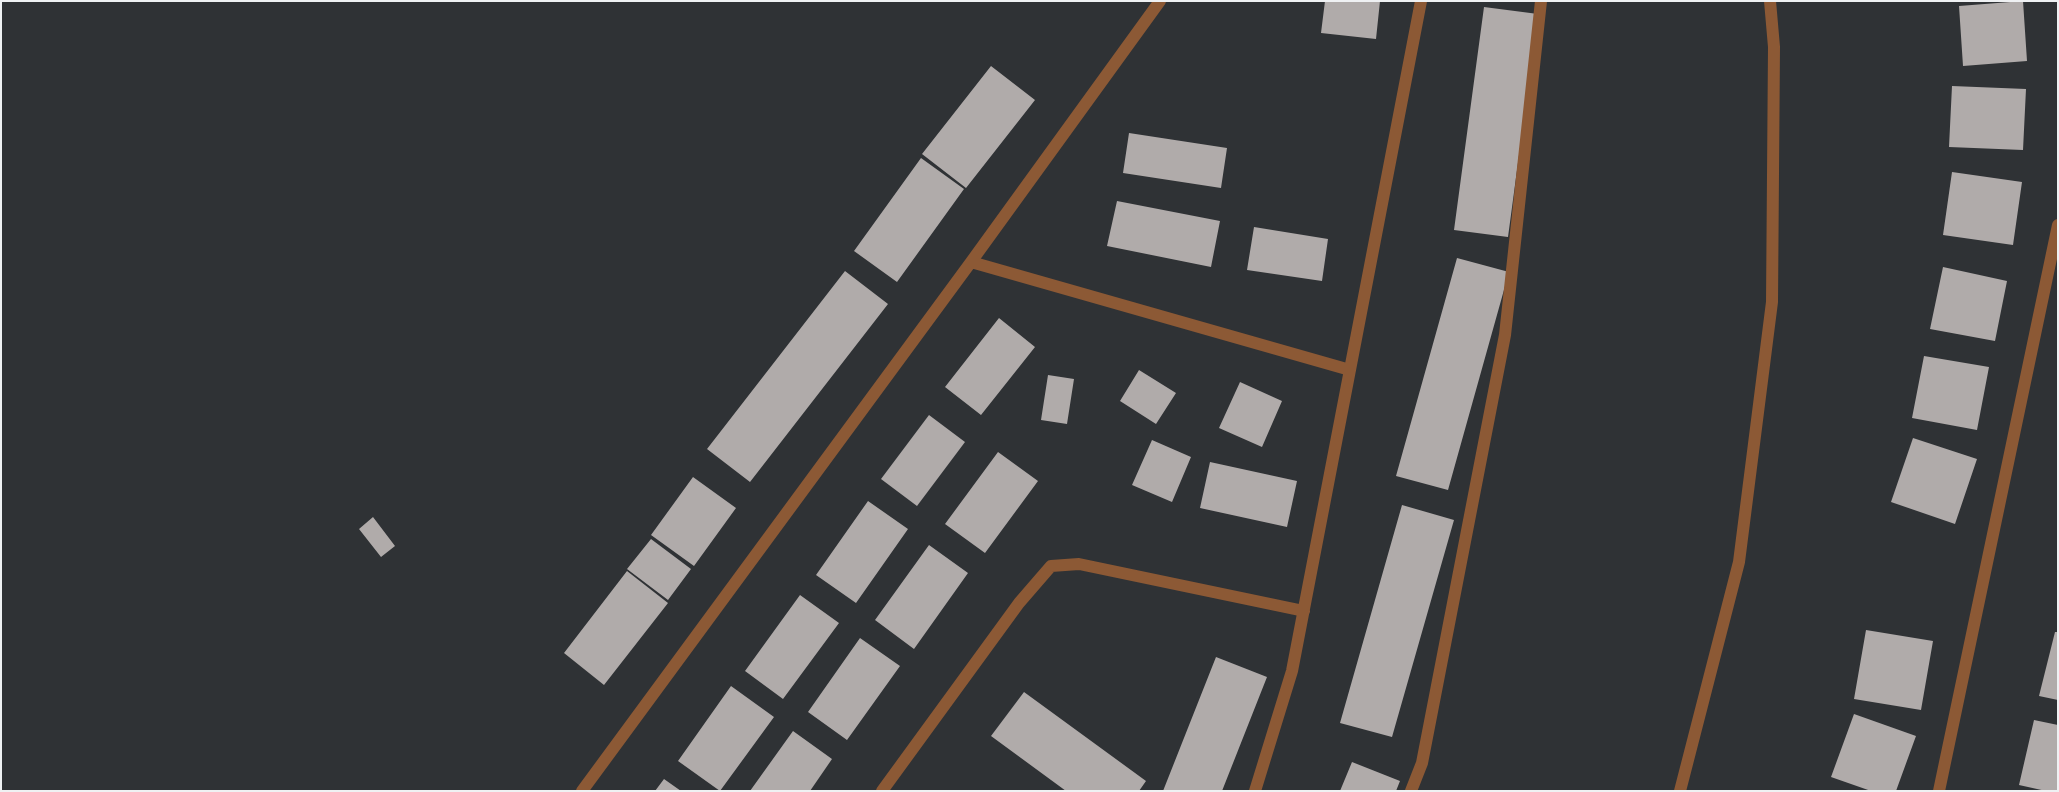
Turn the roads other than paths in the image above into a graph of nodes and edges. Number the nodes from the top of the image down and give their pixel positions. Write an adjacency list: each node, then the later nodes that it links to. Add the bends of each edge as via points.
1 (1160, 1): 6 (street)
2 (1420, 1): 7 (street)
3 (1541, 1): 12 (street, via 1506,334 1422,763)
4 (1770, 1): 13 (street, via 1774,47 1772,302 1739,562)
5 (2058, 225): 14 (street)
6 (971, 262): 7 (street); 9 (street)
7 (1350, 370): 8 (street)
8 (1304, 611): 10 (street, via 1079,564 1051,566 1019,603); 11 (street, via 1292,671)
9 (582, 791)
10 (882, 791)
11 (1255, 791)
12 (1411, 791)
13 (1680, 791)
14 (1939, 791)

